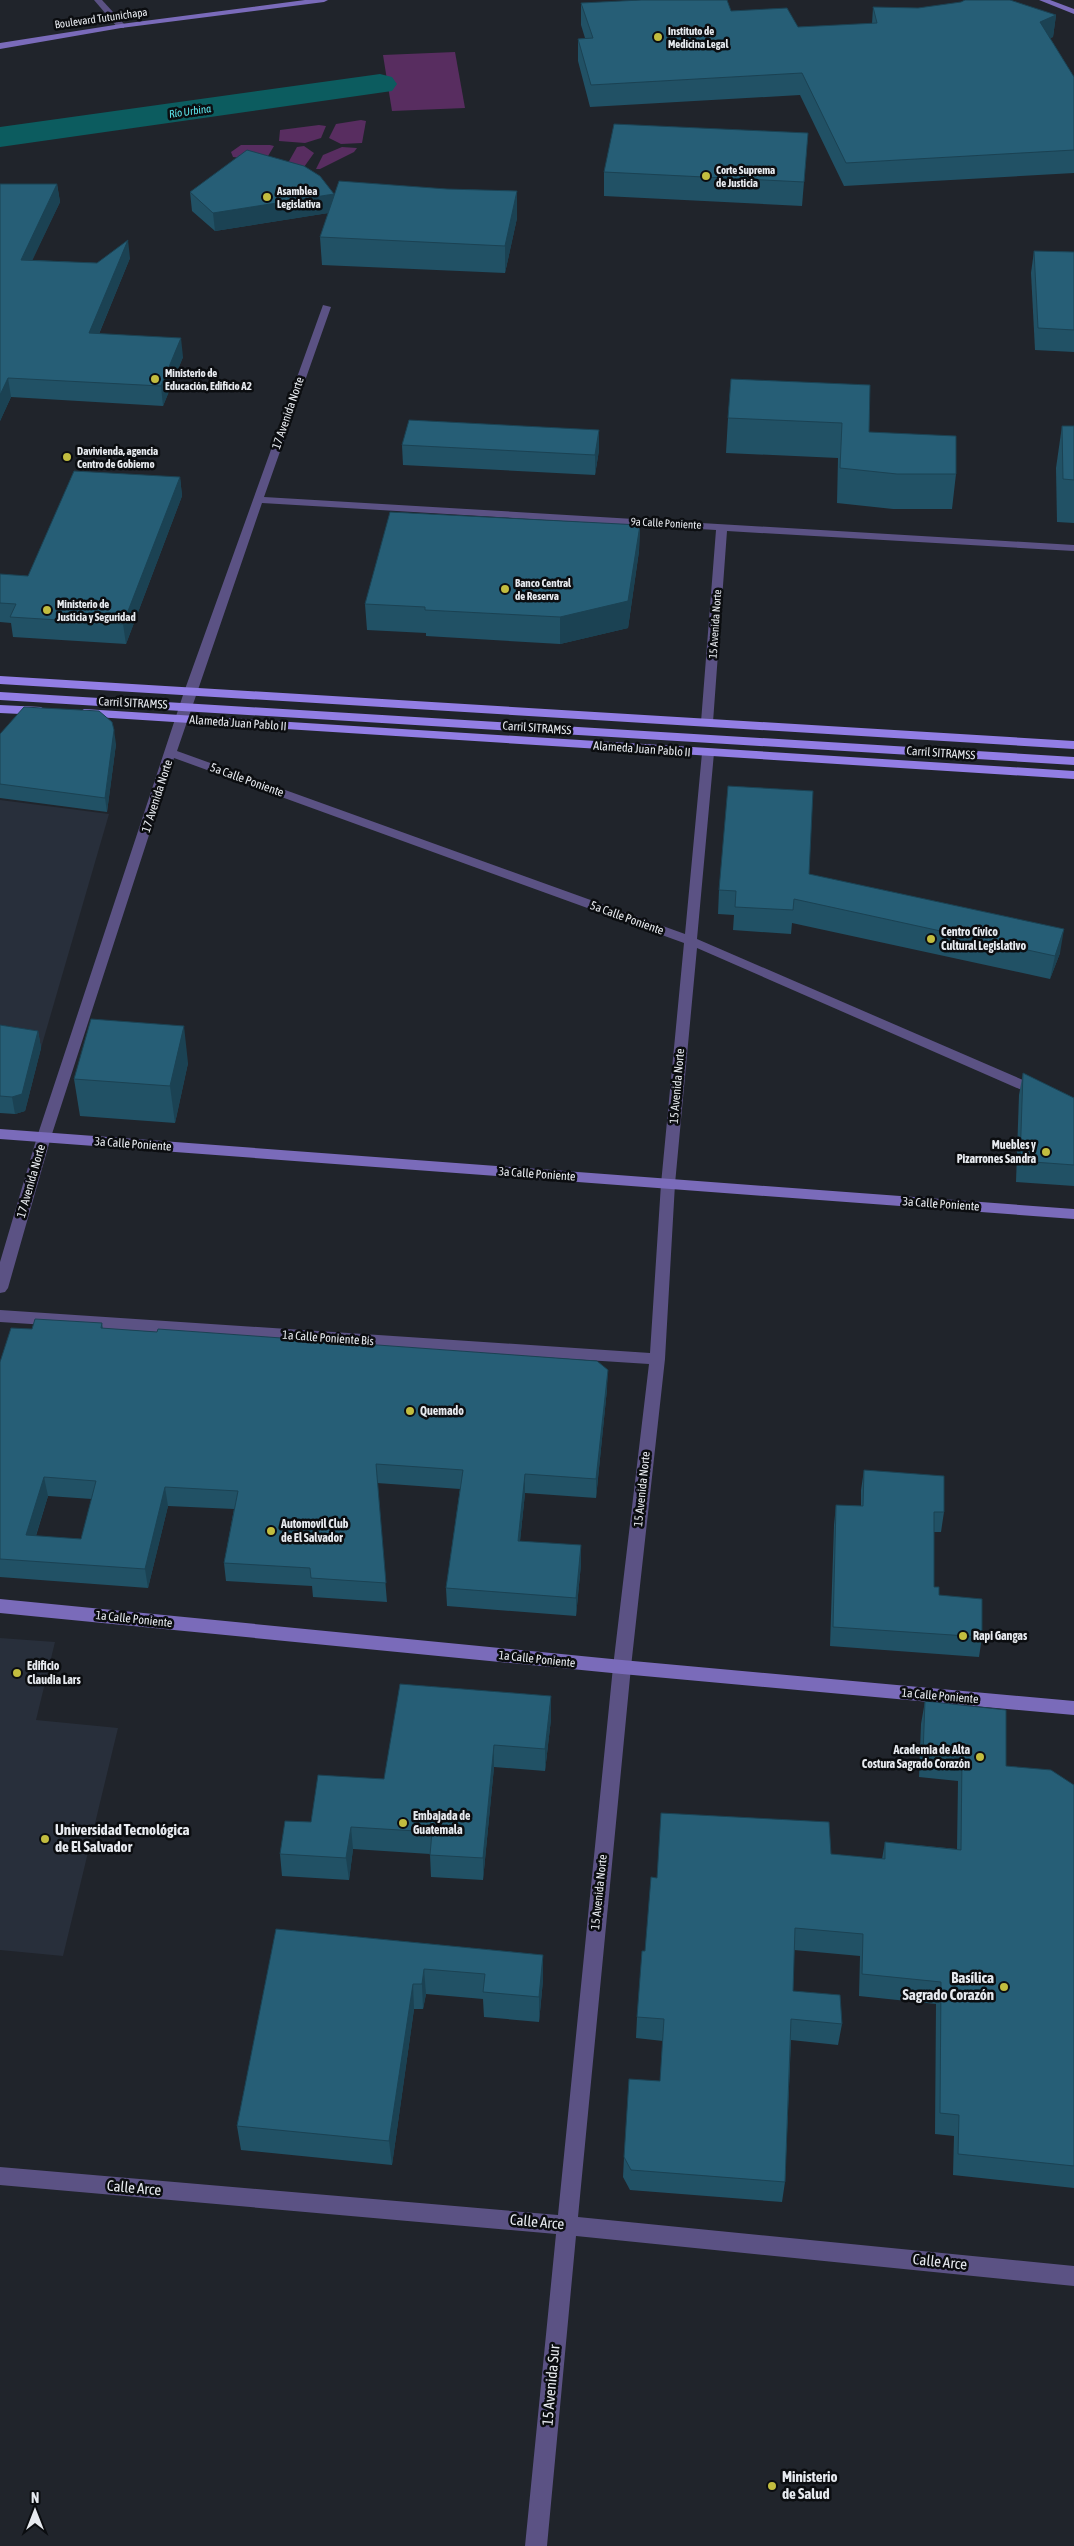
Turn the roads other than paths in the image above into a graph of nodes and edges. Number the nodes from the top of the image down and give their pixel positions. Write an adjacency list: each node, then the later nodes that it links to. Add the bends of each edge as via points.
1 (98, 0): 6 (street)
2 (324, 0): 6 (main road, Boulevard Tutunichapa)
3 (1043, 0): 5 (main road)
4 (1064, 0): 5 (main road)
5 (1074, 10)
6 (121, 26): 7 (main road, Boulevard Tutunichapa)
7 (0, 46)
8 (326, 307): 9 (street, 17 Avenida Norte)
9 (258, 500): 10 (street, 9a Calle Poniente); 13 (street, 17 Avenida Norte)
10 (722, 526): 11 (street, 9a Calle Poniente); 18 (street, 15 Avenida Norte)
11 (1074, 548)
12 (0, 680): 13 (main road)
13 (190, 692): 15 (street, 17 Avenida Norte); 18 (main road)
14 (0, 696): 15 (main road, Carril SITRAMSS)
15 (186, 706): 17 (street, 17 Avenida Norte); 22 (main road, Carril SITRAMSS)
16 (0, 709): 17 (main road, Alameda Juan Pablo II)
17 (182, 720): 20 (street, 17 Avenida Norte); 21 (main road, Alameda Juan Pablo II)
18 (708, 722): 19 (main road)
19 (1074, 745)
20 (171, 753): 24 (street, 5a Calle Poniente); 27 (street, 17 Avenida Norte)
21 (708, 753): 23 (main road, Alameda Juan Pablo II); 24 (street, 15 Avenida Norte)
22 (1074, 761)
23 (1074, 775)
24 (689, 940): 25 (street, 5a Calle Poniente); 28 (street, 15 Avenida Norte)
25 (1074, 1108)
26 (0, 1134): 27 (main road, 3a Calle Poniente)
27 (44, 1137): 28 (main road, 3a Calle Poniente); 30 (street, 17 Avenida Norte)
28 (668, 1184): 29 (main road, 3a Calle Poniente); 32 (street, 15 Avenida Norte)
29 (1074, 1214)
30 (0, 1288)
31 (0, 1316): 32 (street, 1a Calle Poniente Bis)
32 (657, 1359): 34 (street, 15 Avenida Norte)
33 (0, 1606): 34 (main road, 1a Calle Poniente)
34 (622, 1667): 35 (main road, 1a Calle Poniente); 37 (street, 15 Avenida Norte)
35 (1074, 1708)
36 (0, 2176): 37 (street, Calle Arce)
37 (566, 2224): 38 (street, Calle Arce); 39 (street, 15 Avenida Sur)
38 (1074, 2276)
39 (536, 2546)

